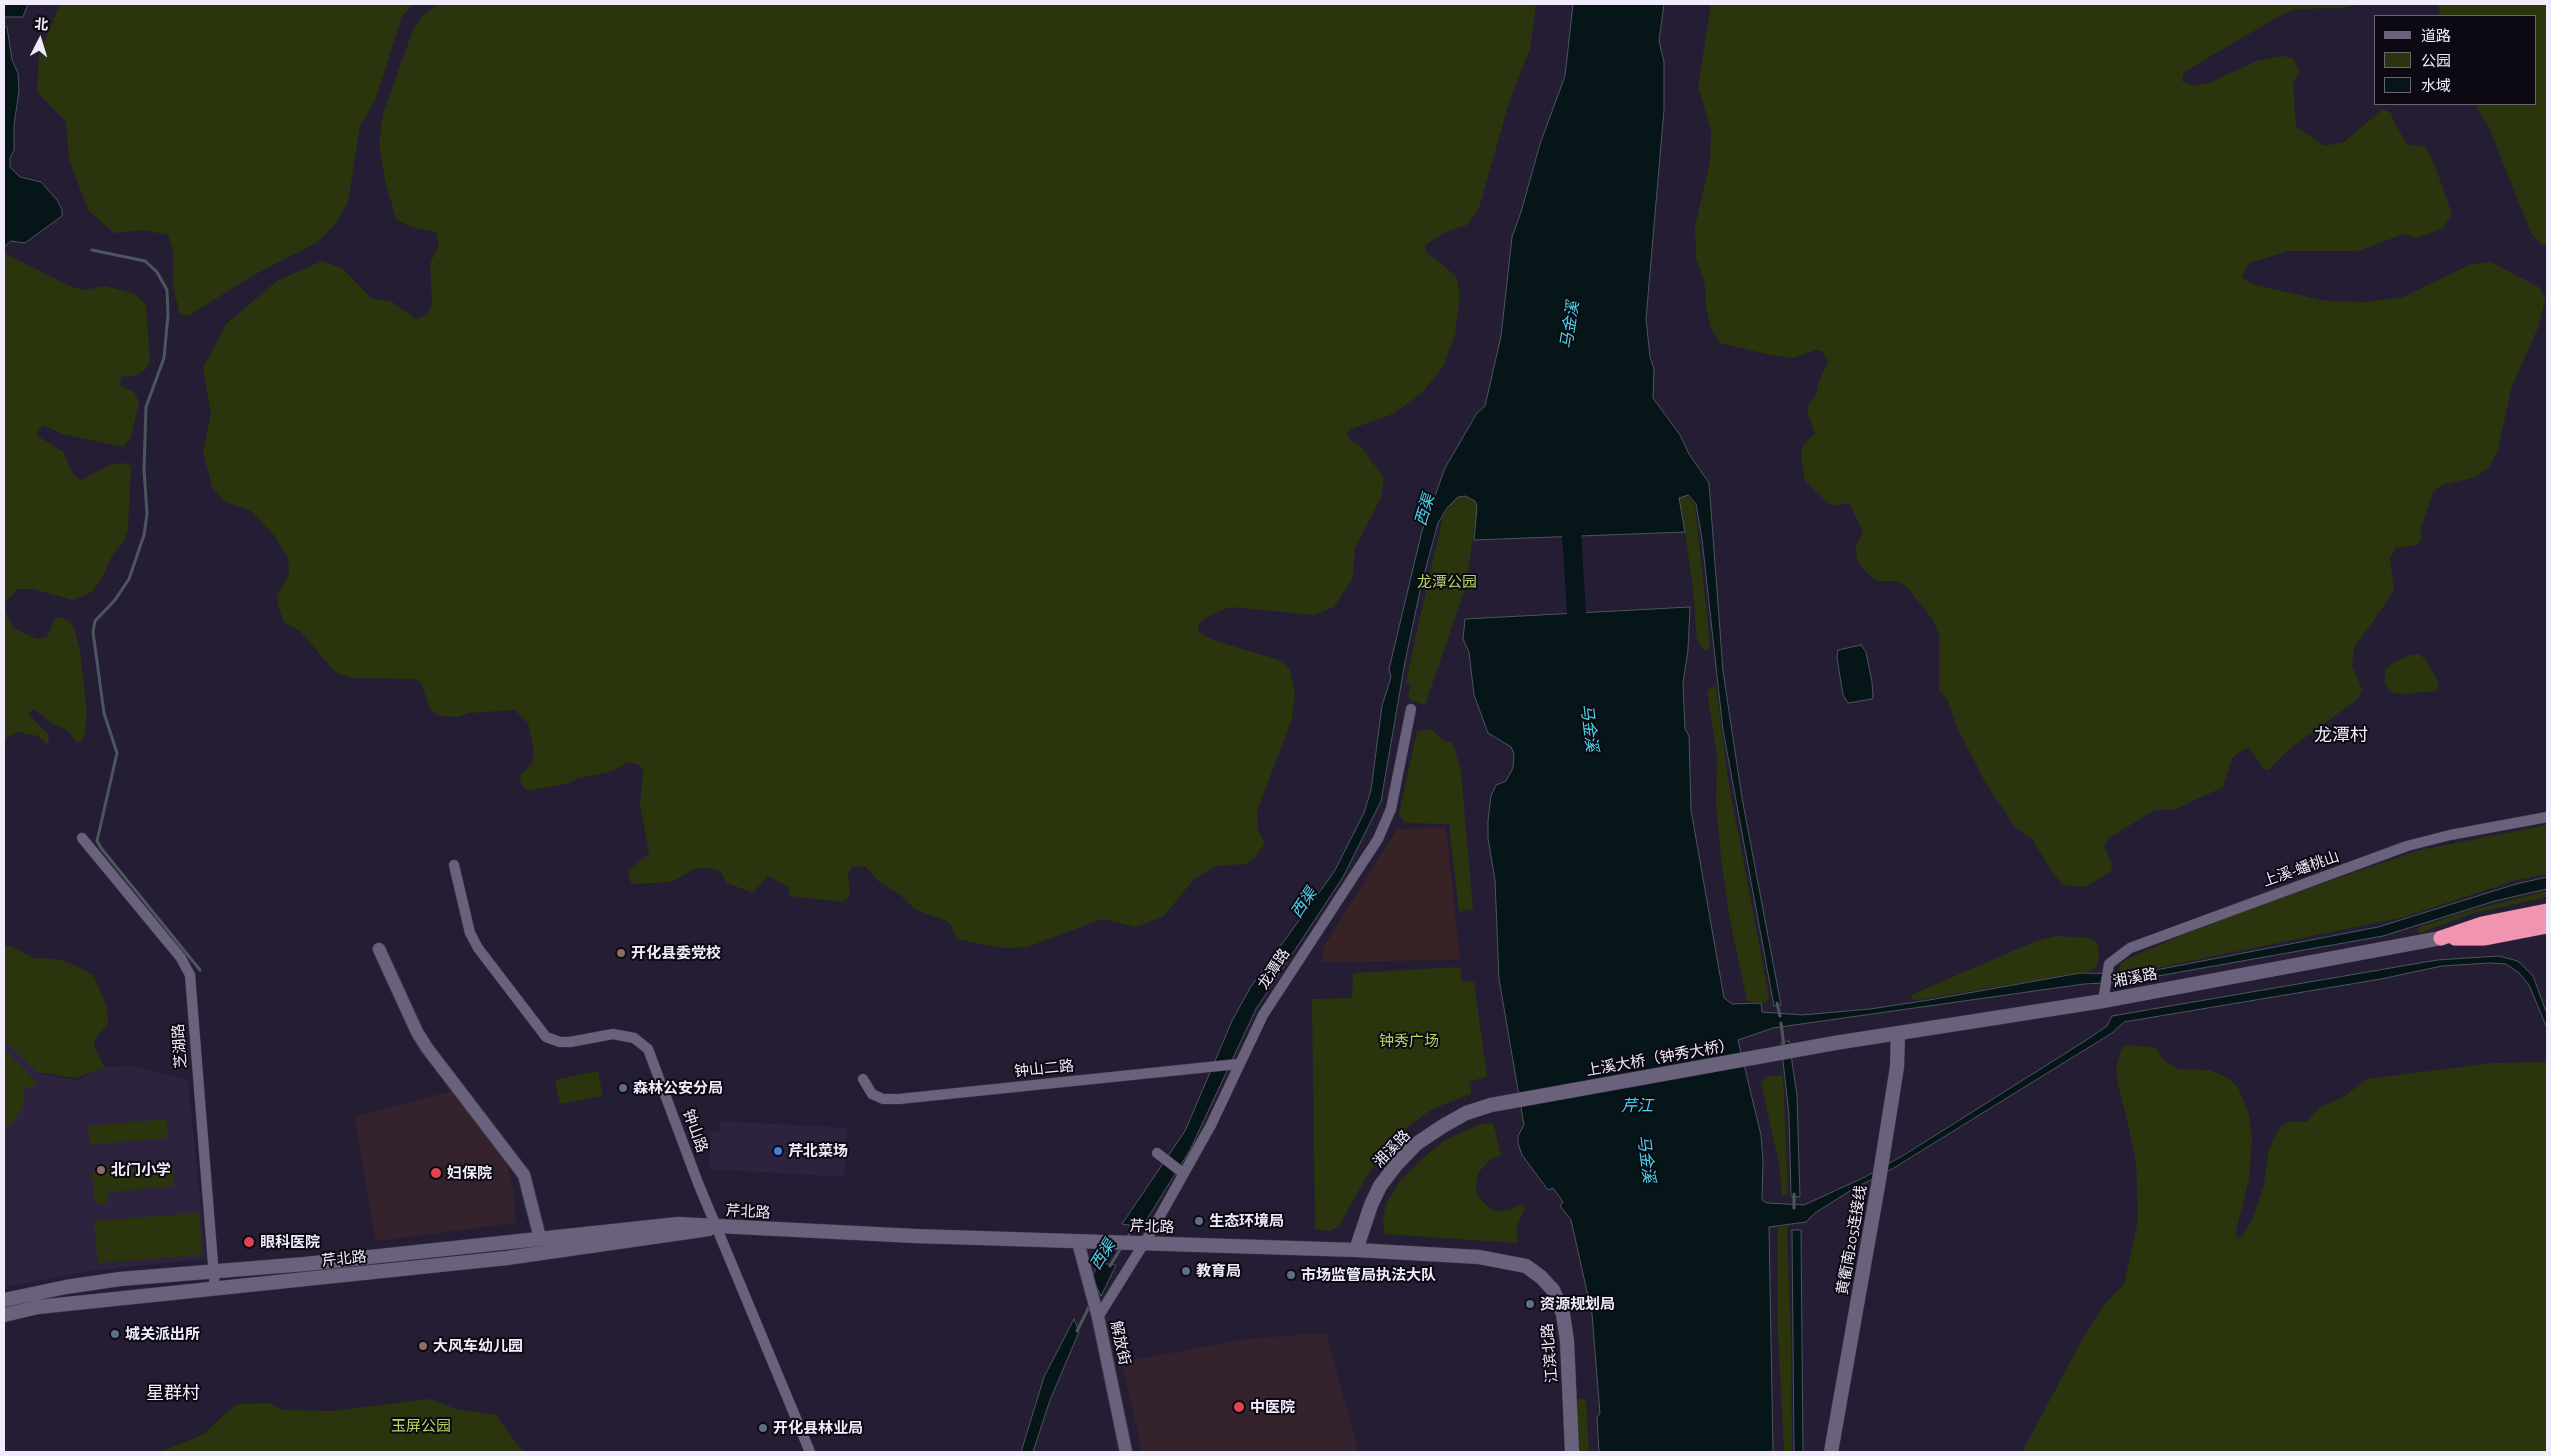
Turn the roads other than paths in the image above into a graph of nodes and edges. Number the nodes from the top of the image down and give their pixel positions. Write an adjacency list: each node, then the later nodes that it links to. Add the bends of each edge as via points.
1 (1412, 709): 12 (street, 龙潭路, via 1391,809 1378,840 1263,1014)
2 (2547, 817): 9 (street, 上溪-蟠桃山, via 2407,846 2130,948 2109,964)
3 (82, 838): 25 (street, 芝湖路, via 181,958 190,975)
4 (454, 865): 17 (street, 钟山路, via 470,933 478,948 546,1037 570,1042 613,1034 634,1038 648,1049)
5 (2547, 910): 7 (highway, via 2482,924)
6 (2547, 926): 7 (highway, via 2485,938)
7 (2440, 938): 9 (main road, 湘溪路)
8 (379, 948): 18 (street, via 427,1048 524,1175)
9 (2103, 1001): 10 (main road, 湘溪路)
10 (1898, 1034): 11 (main road, 湘溪路); 33 (main road, 黄衢南205连接线, via 1879,1180)
11 (1835, 1043): 14 (main road, 上溪大桥（钟秀大桥）)
12 (1238, 1064): 13 (street, 钟山二路, via 899,1099 872,1094); 16 (street, 龙潭路, via 1211,1125)
13 (863, 1079)
14 (1491, 1105): 22 (main road, 湘溪路, via 1466,1113 1443,1126 1416,1144 1396,1165 1371,1205)
15 (1157, 1153): 16 (street)
16 (1183, 1173): 21 (street, 龙潭路)
17 (717, 1227): 18 (main road, 芹北路, via 678,1224); 20 (main road, 芹北路); 23 (main road, 芹北路, via 696,1233); 30 (street, 钟山路)
18 (540, 1238): 19 (main road, 芹北路)
19 (504, 1241): 23 (street); 25 (main road, 芹北路)
20 (1078, 1242): 21 (main road, 芹北路); 29 (street, 解放街)
21 (1144, 1243): 22 (main road, 芹北路); 29 (street, 龙潭路)
22 (1356, 1250): 24 (main road, 芹北路, via 1478,1257)
23 (507, 1258): 26 (main road, 芹北路)
24 (1526, 1266): 32 (main road, 江滨北路, via 1553,1290 1563,1314)
25 (213, 1272): 26 (street, 芝湖路); 27 (main road, 芹北路, via 120,1279)
26 (215, 1289): 28 (main road, 芹北路, via 38,1307)
27 (4, 1300)
28 (4, 1315)
29 (1098, 1317): 31 (street, 解放街)
30 (810, 1452)
31 (1126, 1452)
32 (1572, 1452)
33 (1831, 1452)

